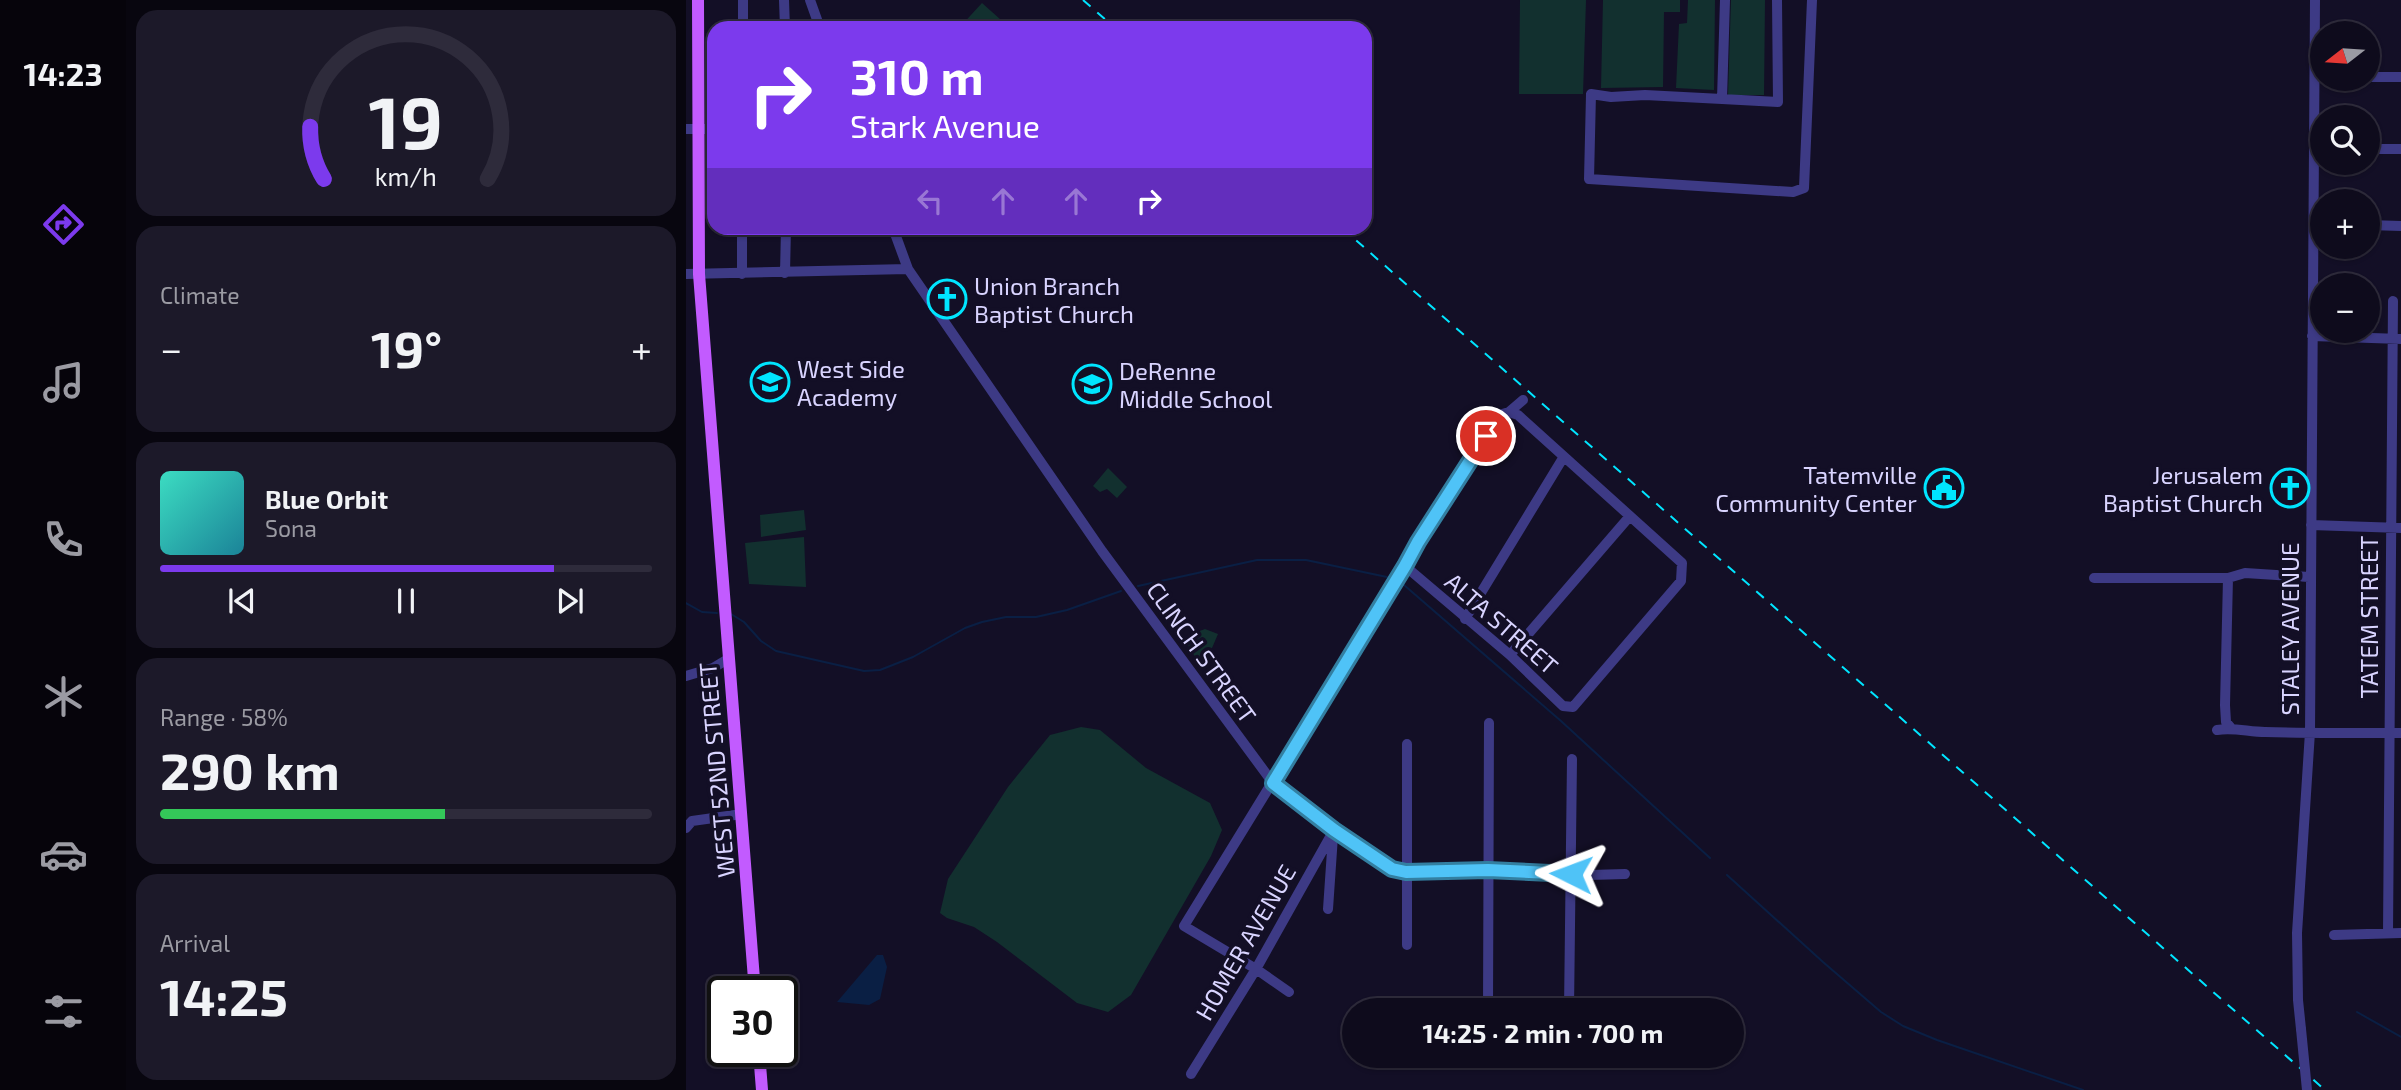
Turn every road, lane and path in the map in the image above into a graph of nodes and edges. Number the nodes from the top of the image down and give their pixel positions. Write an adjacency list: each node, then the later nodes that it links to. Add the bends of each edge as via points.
1 (698, 0): 16 (main road, WEST 52ND STREET)
2 (743, 0): 9 (street)
3 (785, 0): 10 (street)
4 (810, 0): 11 (street)
5 (1725, 0): 15 (street)
6 (1777, 0): 15 (street, via 1777,102)
7 (1812, 0): 15 (street, via 1806,183 1800,190 1589,179 1591,94)
8 (2315, 0): 12 (street, STALEY AVENUE)
9 (743, 21)
10 (785, 21)
11 (818, 21)
12 (2316, 21)
13 (2401, 76): 14 (street)
14 (2380, 77)
15 (1722, 99)
16 (693, 129): 26 (main road, WEST 52ND STREET)
17 (2380, 149): 18 (street)
18 (2401, 149)
19 (2380, 225): 20 (street)
20 (2401, 226)
21 (742, 235): 27 (street)
22 (786, 235): 25 (street)
23 (896, 235): 24 (street, CLINCH STREET)
24 (908, 269): 25 (street); 52 (street, CLINCH STREET, via 1102,551)
25 (785, 273): 27 (street)
26 (693, 274): 27 (street); 43 (main road, WEST 52ND STREET)
27 (742, 274)
28 (2393, 301): 29 (street, TATEM STREET)
29 (2397, 339): 36 (street, TATEM STREET)
30 (2312, 343): 35 (street, STALEY AVENUE)
31 (1523, 400): 32 (street)
32 (1509, 412): 33 (street, via 1518,415); 37 (street, via 1499,415)
33 (1563, 458): 34 (street); 41 (street)
34 (1630, 516): 42 (street); 42 (street, ALTA STREET, via 1682,563 1682,581 1573,707 1563,706)
35 (2311, 525): 36 (street); 38 (street, STALEY AVENUE)
36 (2395, 528): 49 (street, TATEM STREET)
37 (1405, 566): 41 (street, ALTA STREET); 52 (street)
38 (2309, 577): 40 (street, via 2245,573); 48 (street, STALEY AVENUE)
39 (2094, 578): 40 (street)
40 (2228, 578): 46 (street, via 2225,705)
41 (1465, 619): 42 (street, ALTA STREET)
42 (1510, 655)
43 (728, 659): 44 (street); 53 (main road, WEST 52ND STREET)
44 (686, 676)
45 (1489, 723): 56 (street)
46 (2231, 728): 47 (street); 48 (street)
47 (2217, 730)
48 (2310, 732): 49 (street); 73 (street, STALEY AVENUE, bridge, via 2297,933)
49 (2395, 733): 61 (street, TATEM STREET)
50 (1408, 744): 57 (street)
51 (1572, 759): 58 (street)
52 (1273, 783): 55 (street, CLINCH STREET); 65 (street, via 1184,926)
53 (741, 814): 54 (street, via 692,821); 66 (main road, WEST 52ND STREET)
54 (686, 828)
55 (1334, 830): 57 (street, CLINCH STREET, via 1392,869); 60 (street); 65 (street, HOMER AVENUE)
56 (1488, 870): 57 (street, CLINCH STREET); 58 (street, CLINCH STREET); 68 (street)
57 (1406, 872): 64 (street)
58 (1571, 874): 59 (street, CLINCH STREET); 69 (street)
59 (1625, 874)
60 (1328, 909)
61 (2388, 933): 62 (street); 63 (street)
62 (2401, 933)
63 (2334, 935)
64 (1407, 945)
65 (1256, 969): 67 (street); 71 (street, HOMER AVENUE)
66 (754, 976)
67 (1289, 992)
68 (1488, 998)
69 (1569, 998)
70 (760, 1067): 72 (main road)
71 (1191, 1074)
72 (762, 1090)
73 (2307, 1090)

